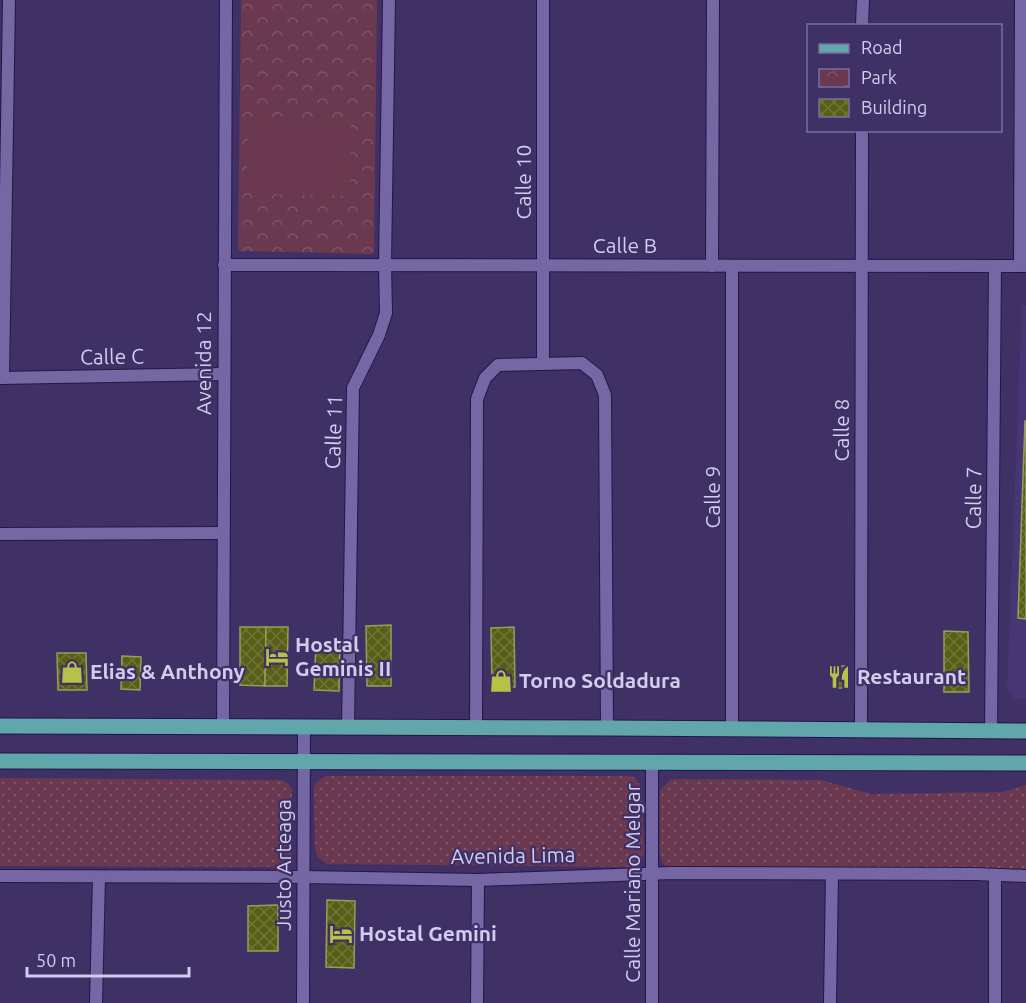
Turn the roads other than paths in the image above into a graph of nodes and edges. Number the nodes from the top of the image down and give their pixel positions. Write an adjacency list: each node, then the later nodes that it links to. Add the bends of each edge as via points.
1 (9, 0): 20 (street)
2 (226, 0): 10 (street, Avenida 12)
3 (389, 0): 11 (street, Calle 11)
4 (543, 0): 12 (street, Calle 10)
5 (714, 0): 13 (street)
6 (862, 0): 8 (street)
7 (1021, 0): 17 (street)
8 (862, 24)
9 (862, 132): 15 (street, Calle 8)
10 (225, 265): 11 (street, Calle B); 19 (street, Avenida 12)
11 (385, 265): 12 (street, Calle B); 26 (street, Calle 11, via 386,314 380,335 353,388)
12 (544, 266): 13 (street, Calle B); 18 (street, Calle 10)
13 (712, 266): 14 (street, Calle B)
14 (732, 266): 15 (street, Calle B); 29 (street, Calle 9)
15 (862, 266): 16 (street, Calle B); 30 (street, Calle 8)
16 (995, 266): 17 (street, Calle B); 32 (street, Calle 7)
17 (1023, 266)
18 (543, 364): 27 (street, via 498,364 485,378 477,399); 28 (street, via 582,363 597,375 605,395)
19 (224, 374): 20 (street, Calle C); 21 (street, Avenida 12)
20 (2, 378)
21 (223, 533): 22 (street); 24 (street, Avenida 12)
22 (0, 534)
23 (0, 726): 24 (main road)
24 (223, 727): 25 (main road)
25 (304, 728): 26 (main road); 34 (street, Justo Arteaga)
26 (348, 728): 27 (main road)
27 (476, 728): 28 (main road)
28 (607, 728): 29 (main road)
29 (732, 728): 30 (main road)
30 (861, 730): 32 (main road)
31 (1026, 730): 32 (main road)
32 (991, 731)
33 (0, 761): 34 (main road)
34 (304, 761): 35 (main road); 43 (street, Justo Arteaga)
35 (652, 763): 36 (main road); 37 (street, Calle Mariano Melgar)
36 (1026, 763)
37 (652, 873): 38 (street, Avenida Lima); 44 (street, Avenida Lima); 48 (street, Calle Mariano Melgar)
38 (832, 874): 39 (street, Avenida Lima); 49 (street)
39 (995, 875): 41 (street, Avenida Lima); 50 (street)
40 (0, 876): 42 (street, Avenida Lima)
41 (1026, 876)
42 (99, 877): 43 (street, Avenida Lima); 45 (street)
43 (303, 877): 44 (street, Avenida Lima); 46 (street, Justo Arteaga)
44 (478, 879): 47 (street)
45 (96, 1003)
46 (303, 1003)
47 (477, 1003)
48 (652, 1003)
49 (830, 1003)
50 (995, 1003)

